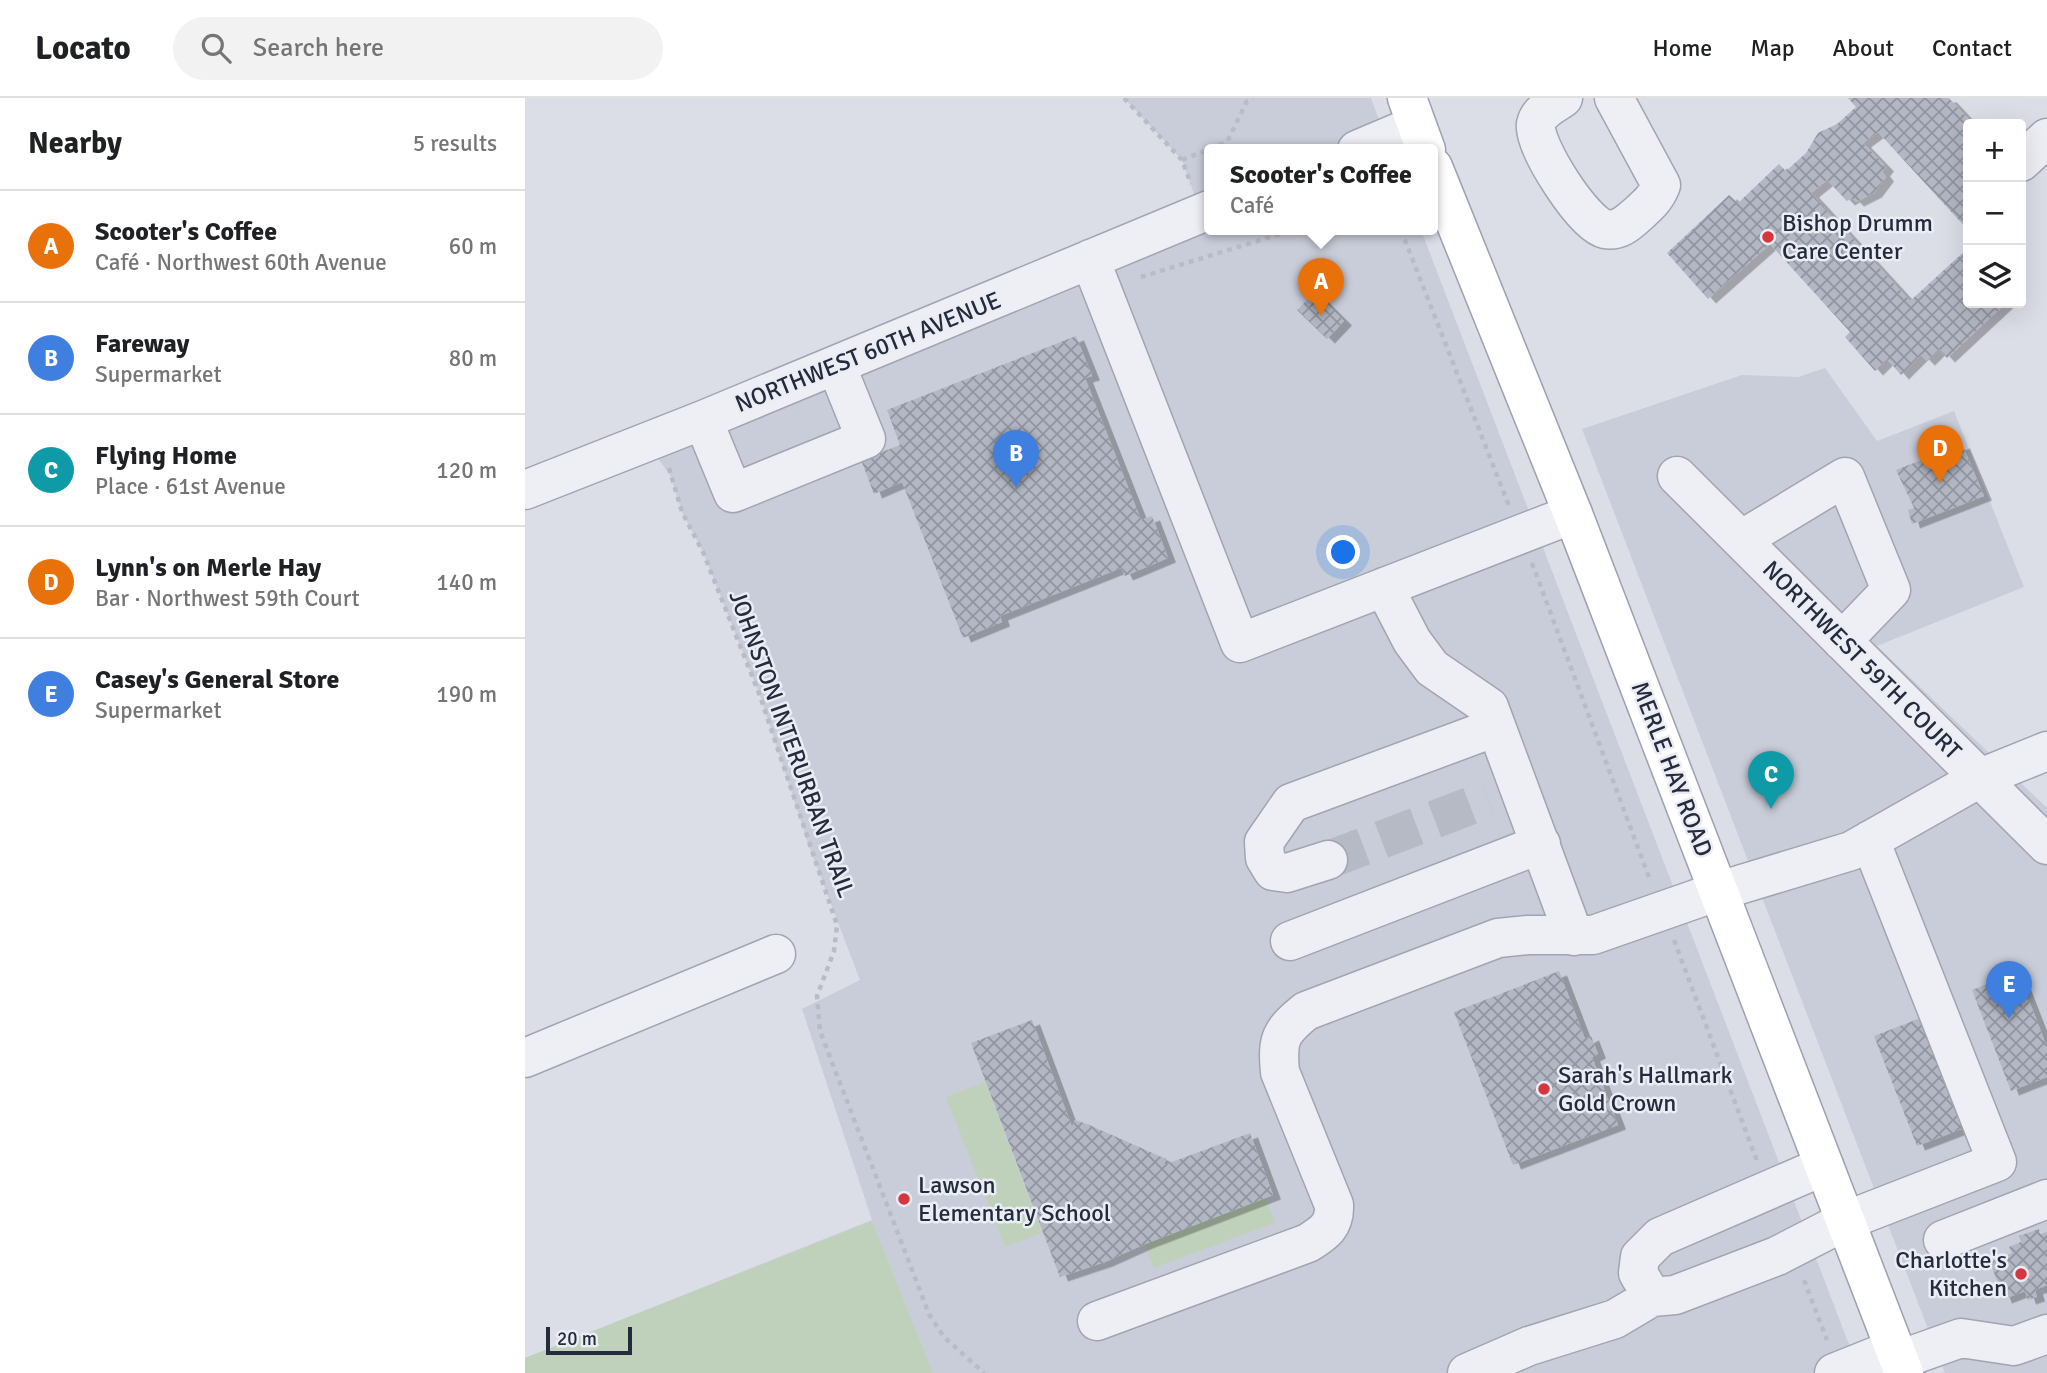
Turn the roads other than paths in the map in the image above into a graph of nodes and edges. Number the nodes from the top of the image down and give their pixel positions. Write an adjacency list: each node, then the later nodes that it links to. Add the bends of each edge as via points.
1 (1563, 98): 2 (street, via 1542,112 1535,131 1578,207 1598,227 1609,230 1623,226 1656,199 1661,185)
2 (1614, 98)
3 (1416, 124): 5 (street)
4 (2047, 138): 6 (street)
5 (1371, 144)
6 (2026, 157)
7 (1438, 179): 14 (main road, MERLE HAY ROAD)
8 (1204, 212): 9 (street, NORTHWEST 60TH AVENUE)
9 (1090, 260): 10 (street, NORTHWEST 60TH AVENUE); 16 (street, via 1240,643)
10 (836, 365): 11 (street, NORTHWEST 60TH AVENUE); 11 (street, via 866,439 733,493)
11 (703, 420): 13 (street, NORTHWEST 60TH AVENUE)
12 (1677, 475): 15 (street, NORTHWEST 59TH COURT)
13 (525, 490)
14 (1573, 514): 16 (street); 25 (main road, MERLE HAY ROAD)
15 (1741, 540): 17 (street, NORTHWEST 59TH COURT); 17 (street, via 1845,477 1891,590)
16 (1384, 587): 18 (street, via 1432,668 1489,707)
17 (1842, 641): 20 (street, NORTHWEST 59TH COURT)
18 (1499, 734): 22 (street, via 1504,793); 24 (street, via 1274,826 1264,842 1265,858 1273,871 1287,873)
19 (2047, 751): 20 (street)
20 (1980, 778): 21 (street); 23 (street, NORTHWEST 59TH COURT)
21 (1870, 840): 25 (street); 32 (street, via 1997,1161)
22 (1541, 844): 26 (street); 27 (street)
23 (2047, 845)
24 (1328, 860)
25 (1719, 891): 26 (street, via 1593,935); 30 (main road, MERLE HAY ROAD)
26 (1574, 936): 35 (street, via 1498,938 1306,1011 1286,1027 1278,1049 1280,1072 1334,1205 1328,1230 1308,1243)
27 (1290, 941)
28 (776, 954): 29 (street)
29 (525, 1058)
30 (1824, 1166): 32 (main road, MERLE HAY ROAD); 34 (street, via 1660,1237 1640,1257 1638,1273)
31 (2047, 1199): 33 (street)
32 (1845, 1221): 34 (street, via 1777,1256 1675,1295); 37 (main road, MERLE HAY ROAD)
33 (1943, 1240)
34 (1652, 1297): 39 (street, via 1615,1319 1529,1346)
35 (1097, 1321)
36 (2047, 1334): 37 (street, via 2014,1346 1967,1327)
37 (1899, 1361): 38 (street)
38 (1836, 1372)
39 (1467, 1373)

